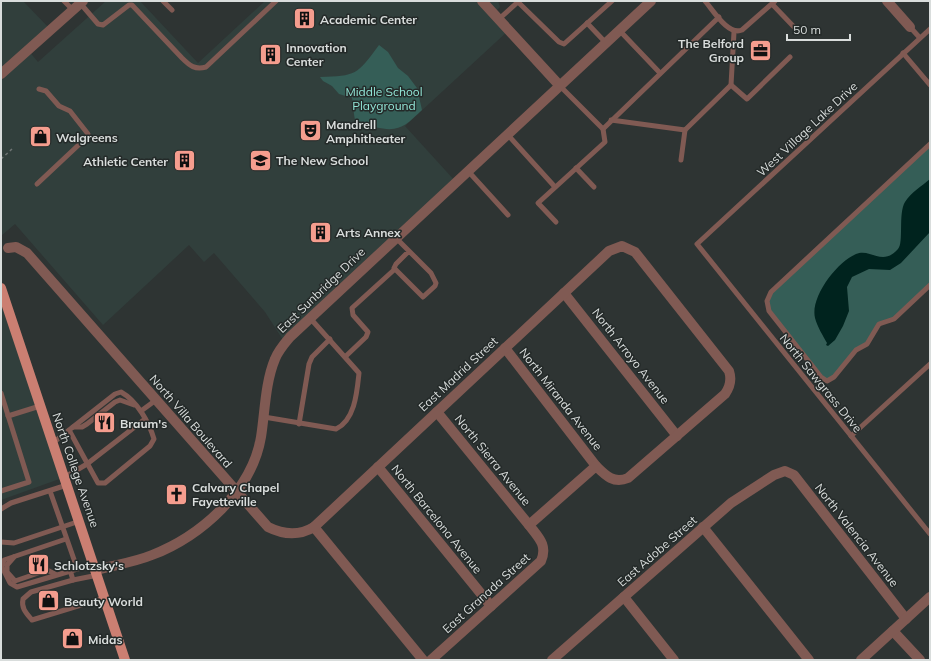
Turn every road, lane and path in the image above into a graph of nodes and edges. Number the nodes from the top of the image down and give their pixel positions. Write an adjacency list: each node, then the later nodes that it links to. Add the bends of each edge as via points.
1 (64, 1): 11 (lane)
2 (163, 1): 12 (lane)
3 (276, 1): 11 (lane, via 206,67 199,69 190,66 135,7 129,5 103,25 98,24)
4 (482, 1): 14 (street)
5 (518, 1): 14 (lane); 15 (lane, via 561,44)
6 (612, 1): 15 (lane)
7 (705, 1): 13 (lane)
8 (887, 1): 17 (street)
9 (774, 2): 16 (lane); 20 (lane, via 742,30)
10 (645, 3): 19 (street, East Sunbridge Drive)
11 (78, 5): 26 (street)
12 (172, 10)
13 (719, 17): 20 (lane); 25 (lane)
14 (499, 19): 28 (street)
15 (587, 23): 22 (lane)
16 (794, 27)
17 (910, 27): 21 (lane)
18 (930, 29): 21 (lane, West Village Lake Drive)
19 (620, 31): 22 (street, East Sunbridge Drive); 25 (lane)
20 (734, 32): 27 (lane)
21 (920, 38): 23 (lane, West Village Lake Drive)
22 (606, 43): 28 (street, East Sunbridge Drive)
23 (903, 53): 29 (lane); 47 (lane, West Village Lake Drive)
24 (790, 57): 27 (lane, via 747,99)
25 (660, 73): 31 (lane)
26 (1, 74)
27 (731, 85): 33 (lane)
28 (560, 86): 32 (lane); 34 (street, East Sunbridge Drive)
29 (930, 86)
30 (39, 89): 41 (lane, via 46,91 59,106 70,111 88,134)
31 (611, 120): 32 (lane); 33 (lane)
32 (603, 128): 39 (lane, via 605,142)
33 (684, 130): 38 (lane)
34 (507, 134): 40 (street, East Sunbridge Drive); 42 (lane)
35 (930, 144): 51 (lane, via 771,292 767,301 769,311 826,381 834,377 856,350 867,344 879,324 894,319)
36 (12, 149): 37 (path)
37 (1, 159)
38 (681, 160)
39 (576, 168): 42 (lane); 43 (lane)
40 (468, 171): 44 (lane); 46 (street, East Sunbridge Drive)
41 (37, 184)
42 (555, 187): 45 (lane, via 538,203)
43 (594, 187)
44 (508, 215)
45 (556, 222)
46 (396, 237): 49 (lane); 54 (street, East Sunbridge Drive)
47 (697, 244): 70 (lane, North Sawgrass Drive)
48 (8, 248): 60 (street, North Villa Boulevard, via 16,247 28,253)
49 (409, 251): 50 (lane, via 396,264); 50 (lane, via 431,273 435,286 425,296 420,296)
50 (395, 269): 57 (lane, via 352,308 353,315 368,332)
51 (930, 285)
52 (1, 288): 61 (main road, North College Avenue)
53 (564, 293): 56 (street, East Madrid Street); 69 (street, North Arroyo Avenue); 69 (street, East Madrid Street, via 609,251 622,246 635,252 729,371 730,382 725,394)
54 (310, 317): 55 (lane); 65 (street, East Sunbridge Drive, via 290,337 275,359)
55 (330, 339): 57 (lane); 67 (lane, via 310,360)
56 (505, 348): 63 (street, East Madrid Street); 73 (street, North Miranda Avenue)
57 (346, 356): 67 (lane, via 359,373 349,418 336,429)
58 (930, 364): 70 (lane)
59 (1, 393): 64 (lane)
60 (156, 400): 62 (lane); 78 (street, North Villa Boulevard)
61 (41, 406): 64 (lane); 71 (main road, North College Avenue)
62 (141, 411): 66 (lane); 68 (lane, via 121,392)
63 (437, 412): 74 (street, East Madrid Street); 82 (street, North Sierra Avenue)
64 (8, 416): 77 (lane, via 29,482)
65 (264, 417): 67 (lane); 78 (street, East Sunbridge Drive, via 255,459)
66 (145, 418): 72 (lane); 72 (lane, via 154,439 150,446 105,484 98,483)
67 (299, 424)
68 (71, 428): 71 (lane); 72 (lane)
69 (677, 436): 73 (street, via 622,481 609,478)
70 (852, 436): 86 (lane, North Sawgrass Drive)
71 (54, 442): 76 (main road, North College Avenue)
72 (87, 464): 76 (lane)
73 (596, 466): 82 (street)
74 (378, 467): 84 (street, East Madrid Street); 96 (street, North Barcelona Avenue)
75 (785, 471): 85 (street, East Adobe Street, via 779,472 740,496); 97 (street, North Valencia Avenue, via 794,475)
76 (66, 481): 79 (lane); 81 (main road, North College Avenue)
77 (1, 491)
78 (236, 491): 84 (street, North Villa Boulevard, via 263,522 275,530 299,534); 91 (street, East Sunbridge Drive, via 216,514 184,540 152,556)
79 (50, 492): 80 (lane, via 11,503); 83 (lane)
80 (1, 509)
81 (80, 521): 83 (lane); 91 (main road, North College Avenue)
82 (529, 525): 96 (street, East Granada Street, via 544,547 541,561)
83 (62, 527): 87 (lane); 88 (lane, via 14,543)
84 (314, 527): 100 (street)
85 (703, 527): 93 (street, East Adobe Street); 104 (street)
86 (930, 534)
87 (66, 539): 89 (lane); 90 (lane, via 4,560 2,567 10,583 17,586)
88 (1, 542)
89 (77, 568): 90 (lane); 91 (lane)
90 (70, 570): 92 (lane)
91 (96, 570): 92 (lane); 95 (main road, North College Avenue)
92 (73, 580): 95 (lane, via 31,592 23,599 24,611 32,620)
93 (624, 597): 102 (street, East Adobe Street); 103 (street)
94 (930, 597): 97 (street)
95 (105, 598): 99 (main road, North College Avenue)
96 (491, 606): 101 (street, East Granada Street)
97 (906, 620): 98 (street)
98 (893, 631): 105 (street); 106 (street)
99 (125, 660)
100 (422, 660)
101 (431, 660)
102 (554, 660)
103 (674, 660)
104 (809, 660)
105 (861, 660)
106 (920, 660)

